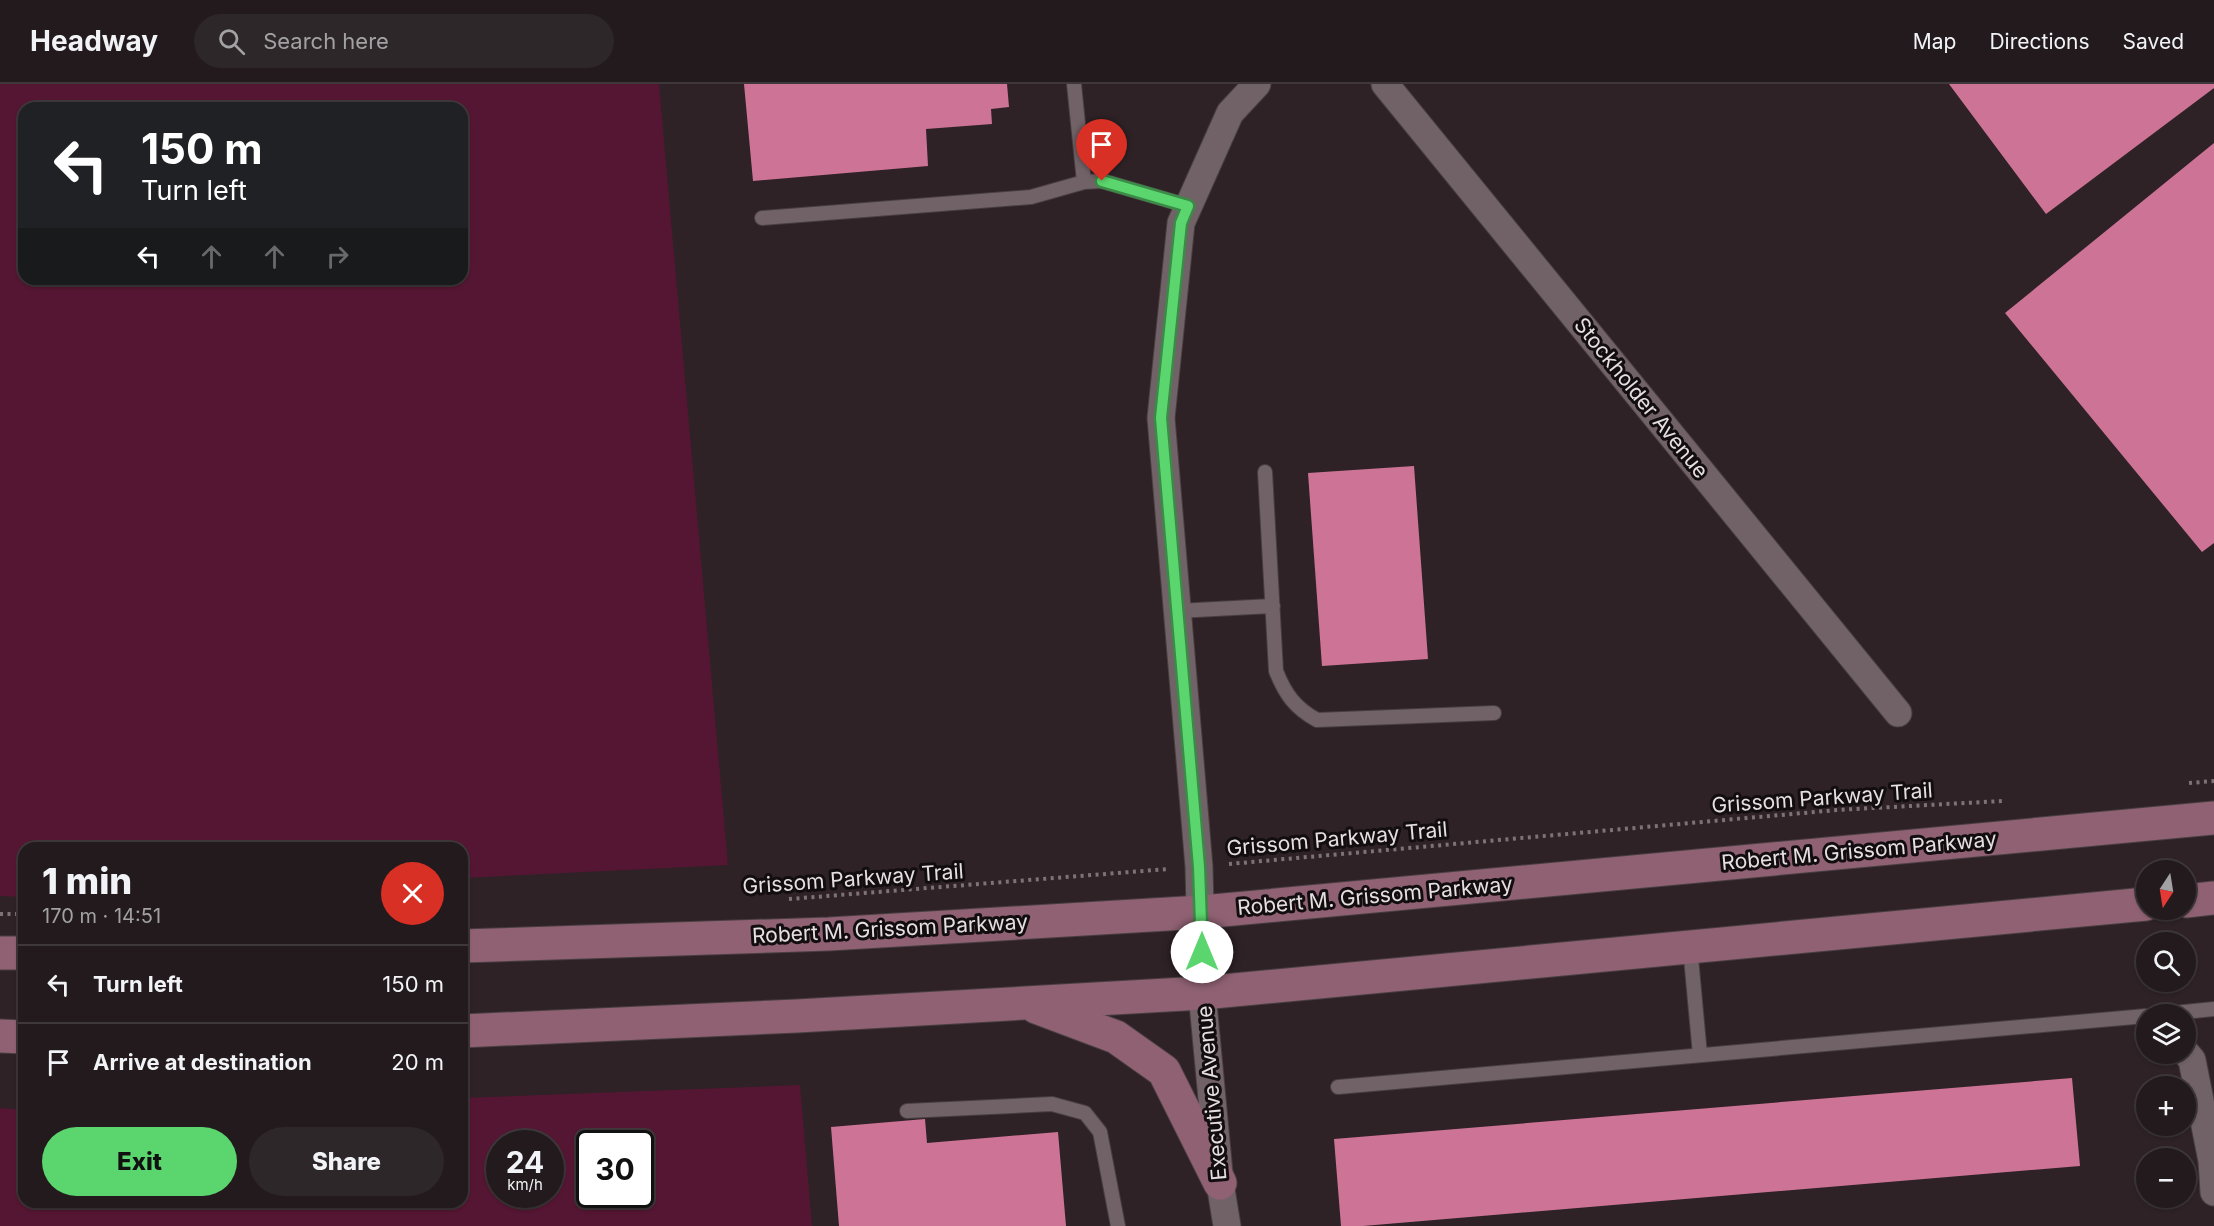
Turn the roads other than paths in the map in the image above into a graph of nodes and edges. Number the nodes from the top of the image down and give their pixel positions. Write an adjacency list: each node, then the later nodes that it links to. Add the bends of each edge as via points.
1 (1074, 84): 4 (lane)
2 (1257, 84): 5 (street, Executive Avenue, via 1230,112)
3 (1385, 84): 11 (street, Stockholder Avenue)
4 (1084, 182): 5 (lane, via 1102,181); 6 (lane, via 1031,197)
5 (1188, 206): 9 (street, Executive Avenue, via 1181,223 1161,418)
6 (762, 218)
7 (1265, 472): 8 (lane)
8 (1273, 606): 9 (lane); 10 (lane, via 1276,671 1284,692 1301,711 1317,720)
9 (1177, 611): 16 (street, Executive Avenue)
10 (1494, 713)
11 (1898, 713)
12 (2214, 818): 16 (main road, Robert M. Grissom Parkway)
13 (2214, 898): 14 (main road)
14 (2196, 900)
15 (2136, 905): 18 (main road)
16 (1202, 912): 17 (main road, Robert M. Grissom Parkway, via 829,934); 21 (street, Executive Avenue)
17 (468, 946)
18 (1690, 947): 21 (main road); 29 (lane)
19 (0, 952): 20 (main road)
20 (18, 953)
21 (1202, 993): 22 (main road); 33 (street, Executive Avenue)
22 (1026, 1003): 26 (main road); 33 (main road, via 1116,1037 1164,1071)
23 (2214, 1010): 24 (lane)
24 (2196, 1011)
25 (2136, 1017): 29 (lane)
26 (468, 1031)
27 (0, 1036): 28 (main road)
28 (18, 1037)
29 (1700, 1055): 31 (lane)
30 (2193, 1064): 34 (street, via 2212,1161)
31 (1338, 1087)
32 (907, 1112): 35 (lane, via 1052,1104 1085,1113 1100,1132)
33 (1220, 1183): 36 (street, Executive Avenue)
34 (2214, 1192)
35 (1118, 1226)
36 (1227, 1226)

